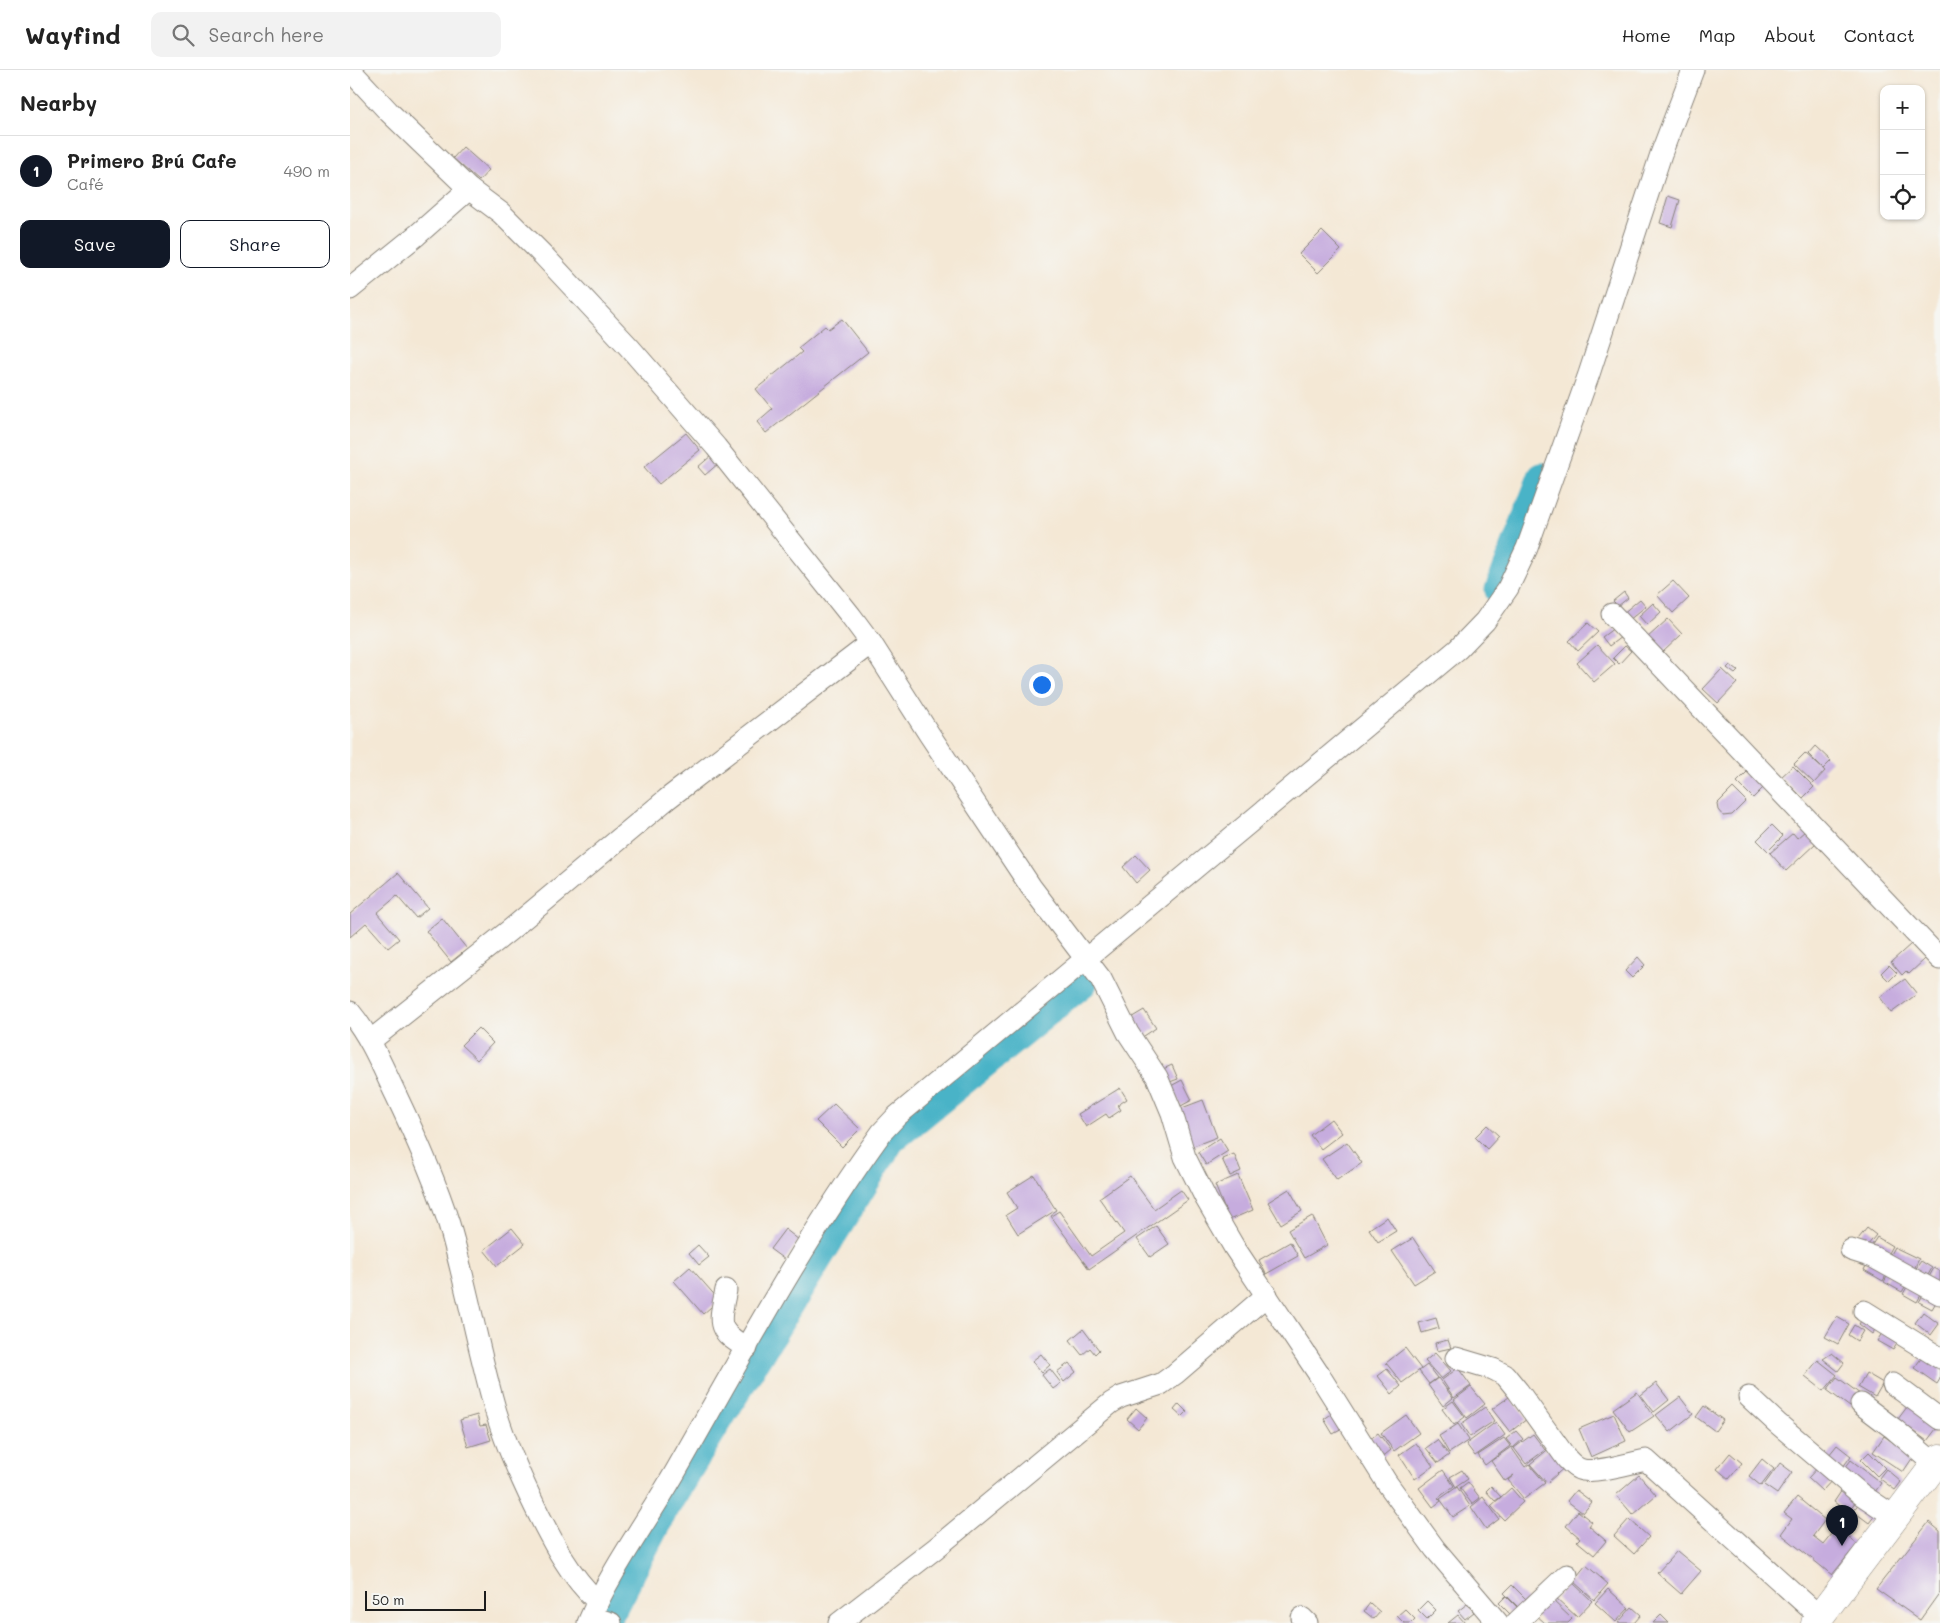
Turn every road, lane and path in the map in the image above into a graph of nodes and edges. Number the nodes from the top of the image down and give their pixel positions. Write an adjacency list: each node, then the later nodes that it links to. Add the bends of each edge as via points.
1 (350, 70): 3 (street)
2 (1693, 70): 8 (street, via 1661,154 1589,374 1527,548 1508,588 1485,621 1458,649)
3 (469, 189): 4 (street); 6 (street, via 500,213 543,255 629,347 735,470)
4 (350, 289)
5 (1612, 614): 7 (street)
6 (871, 643): 8 (street, via 1031,887); 10 (street, via 668,799)
7 (1940, 959)
8 (1086, 960): 14 (street, via 1102,980 1128,1033 1157,1077 1185,1157 1206,1199); 16 (street, via 897,1116 882,1132 798,1260)
9 (350, 1012): 10 (street)
10 (370, 1041): 26 (street, via 436,1186 494,1404 510,1449 550,1536)
11 (1851, 1250): 13 (street, via 1873,1257)
12 (726, 1290): 16 (street, via 720,1320 723,1330 730,1339)
13 (1940, 1294)
14 (1267, 1295): 28 (street, via 1161,1384 1111,1403 936,1548); 29 (street, via 1387,1483 1435,1549)
15 (1864, 1311): 18 (street)
16 (747, 1348): 26 (street, via 663,1494)
17 (1456, 1358): 27 (street, via 1505,1375 1576,1468 1598,1469 1646,1460)
18 (1940, 1358)
19 (1893, 1384): 22 (street)
20 (1749, 1396): 24 (street, via 1856,1489)
21 (1861, 1404): 23 (street)
22 (1940, 1419)
23 (1938, 1461): 24 (main road)
24 (1895, 1517): 27 (main road)
25 (1567, 1575): 30 (street)
26 (599, 1618)
27 (1818, 1620)
28 (839, 1623)
29 (1498, 1623)
30 (1516, 1623)

